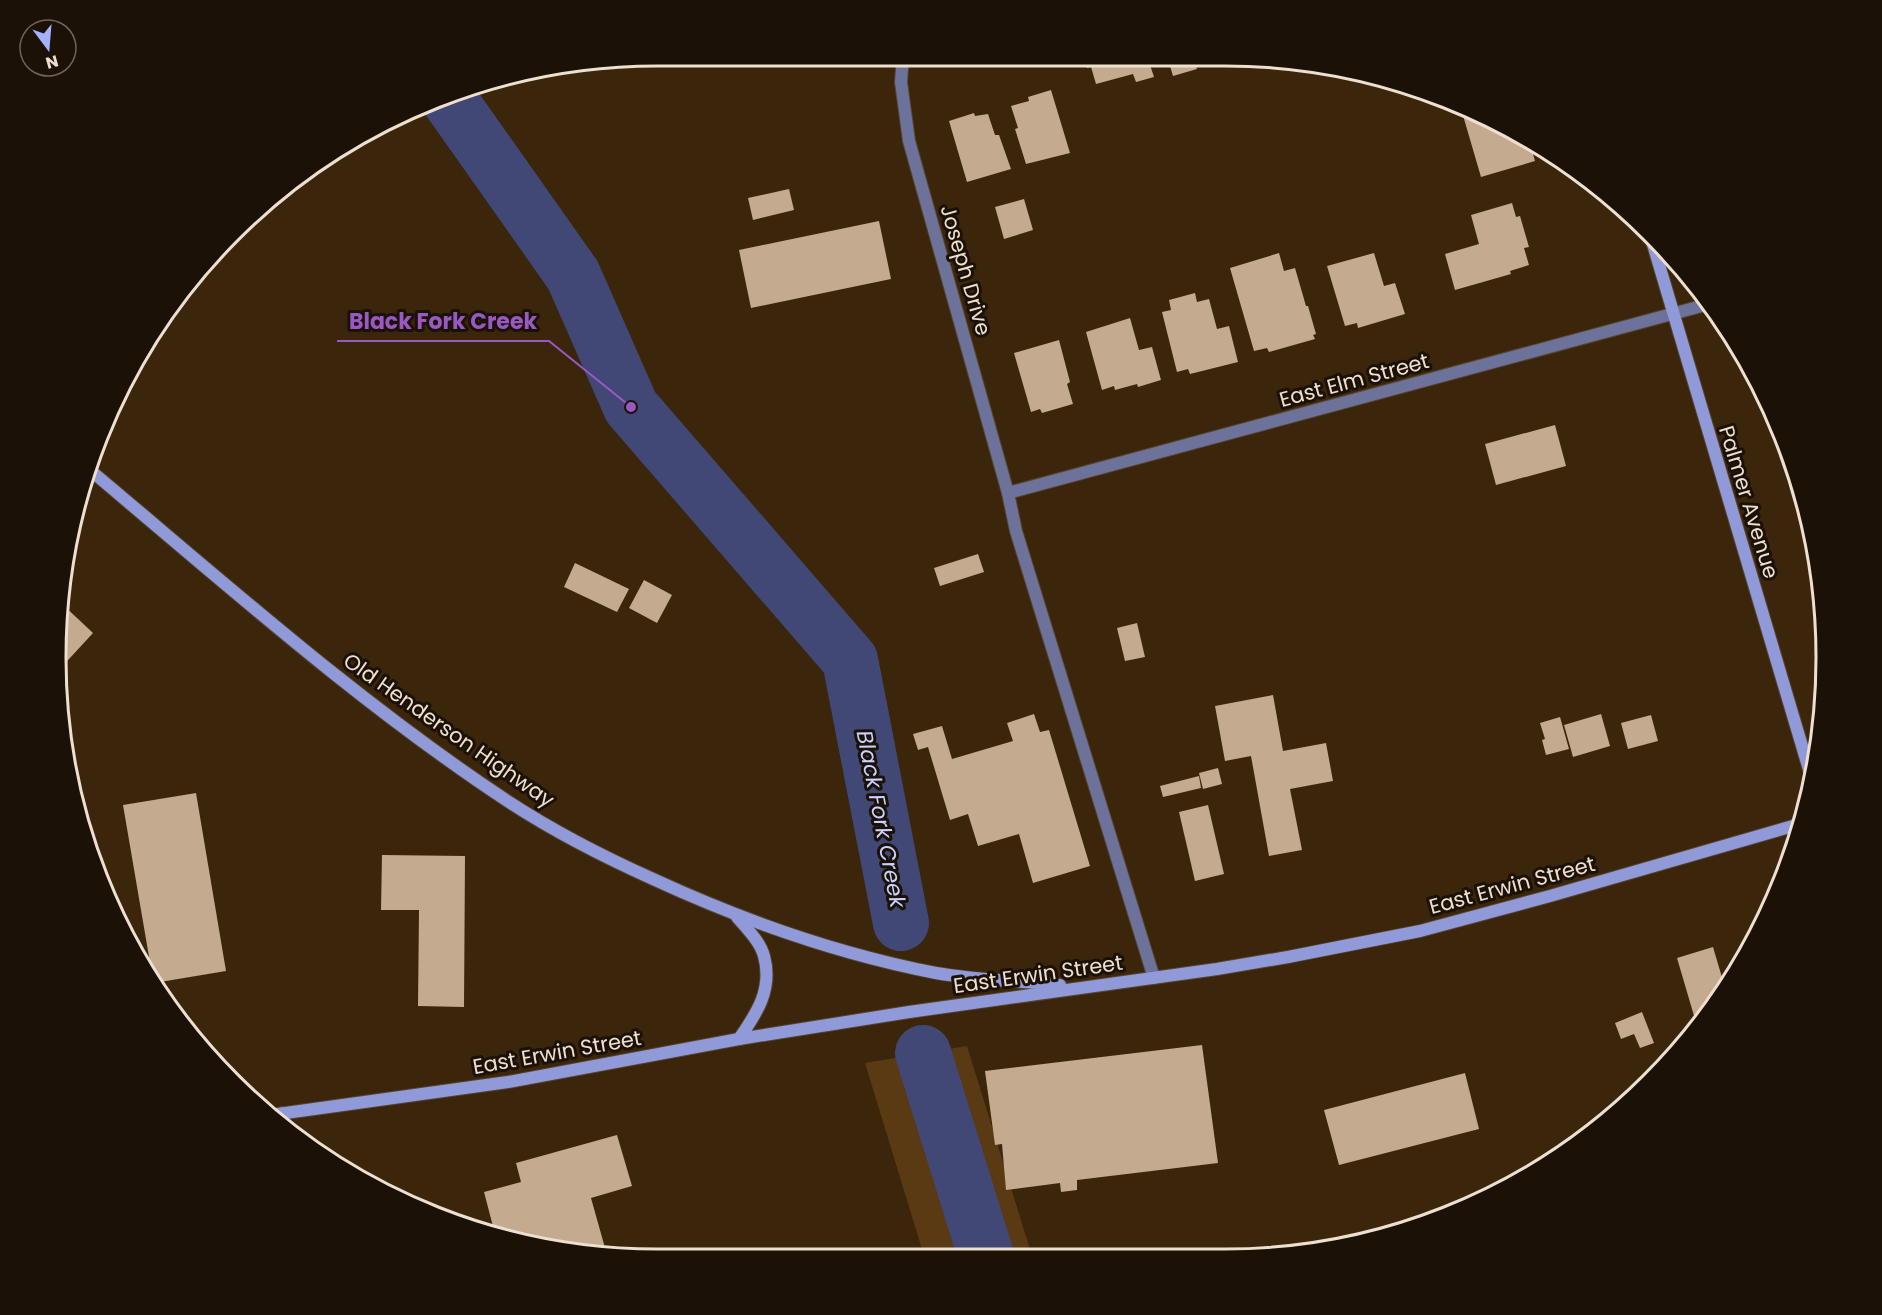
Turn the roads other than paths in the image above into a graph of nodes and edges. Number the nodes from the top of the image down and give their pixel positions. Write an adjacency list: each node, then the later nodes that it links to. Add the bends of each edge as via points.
1 (902, 66): 6 (street, Joseph Drive, via 909,141)
2 (1655, 252): 4 (main road, Palmer Avenue)
3 (1701, 307): 4 (street, East Elm Street)
4 (1673, 315): 6 (street, East Elm Street); 7 (main road, Palmer Avenue)
5 (95, 474): 9 (main road, Old Henderson Highway, via 352,688 511,803 615,862)
6 (1008, 493): 10 (street, Joseph Drive, via 1016,531)
7 (1807, 762)
8 (1791, 826): 10 (main road, East Erwin Street, via 1420,931)
9 (736, 916): 11 (main road, Old Henderson Highway, via 817,943 939,973); 12 (main road, via 764,954 767,974 758,1012)
10 (1154, 978): 11 (main road, East Erwin Street)
11 (1079, 987): 12 (main road, East Erwin Street)
12 (739, 1039): 13 (main road, East Erwin Street, via 508,1082)
13 (281, 1113)

